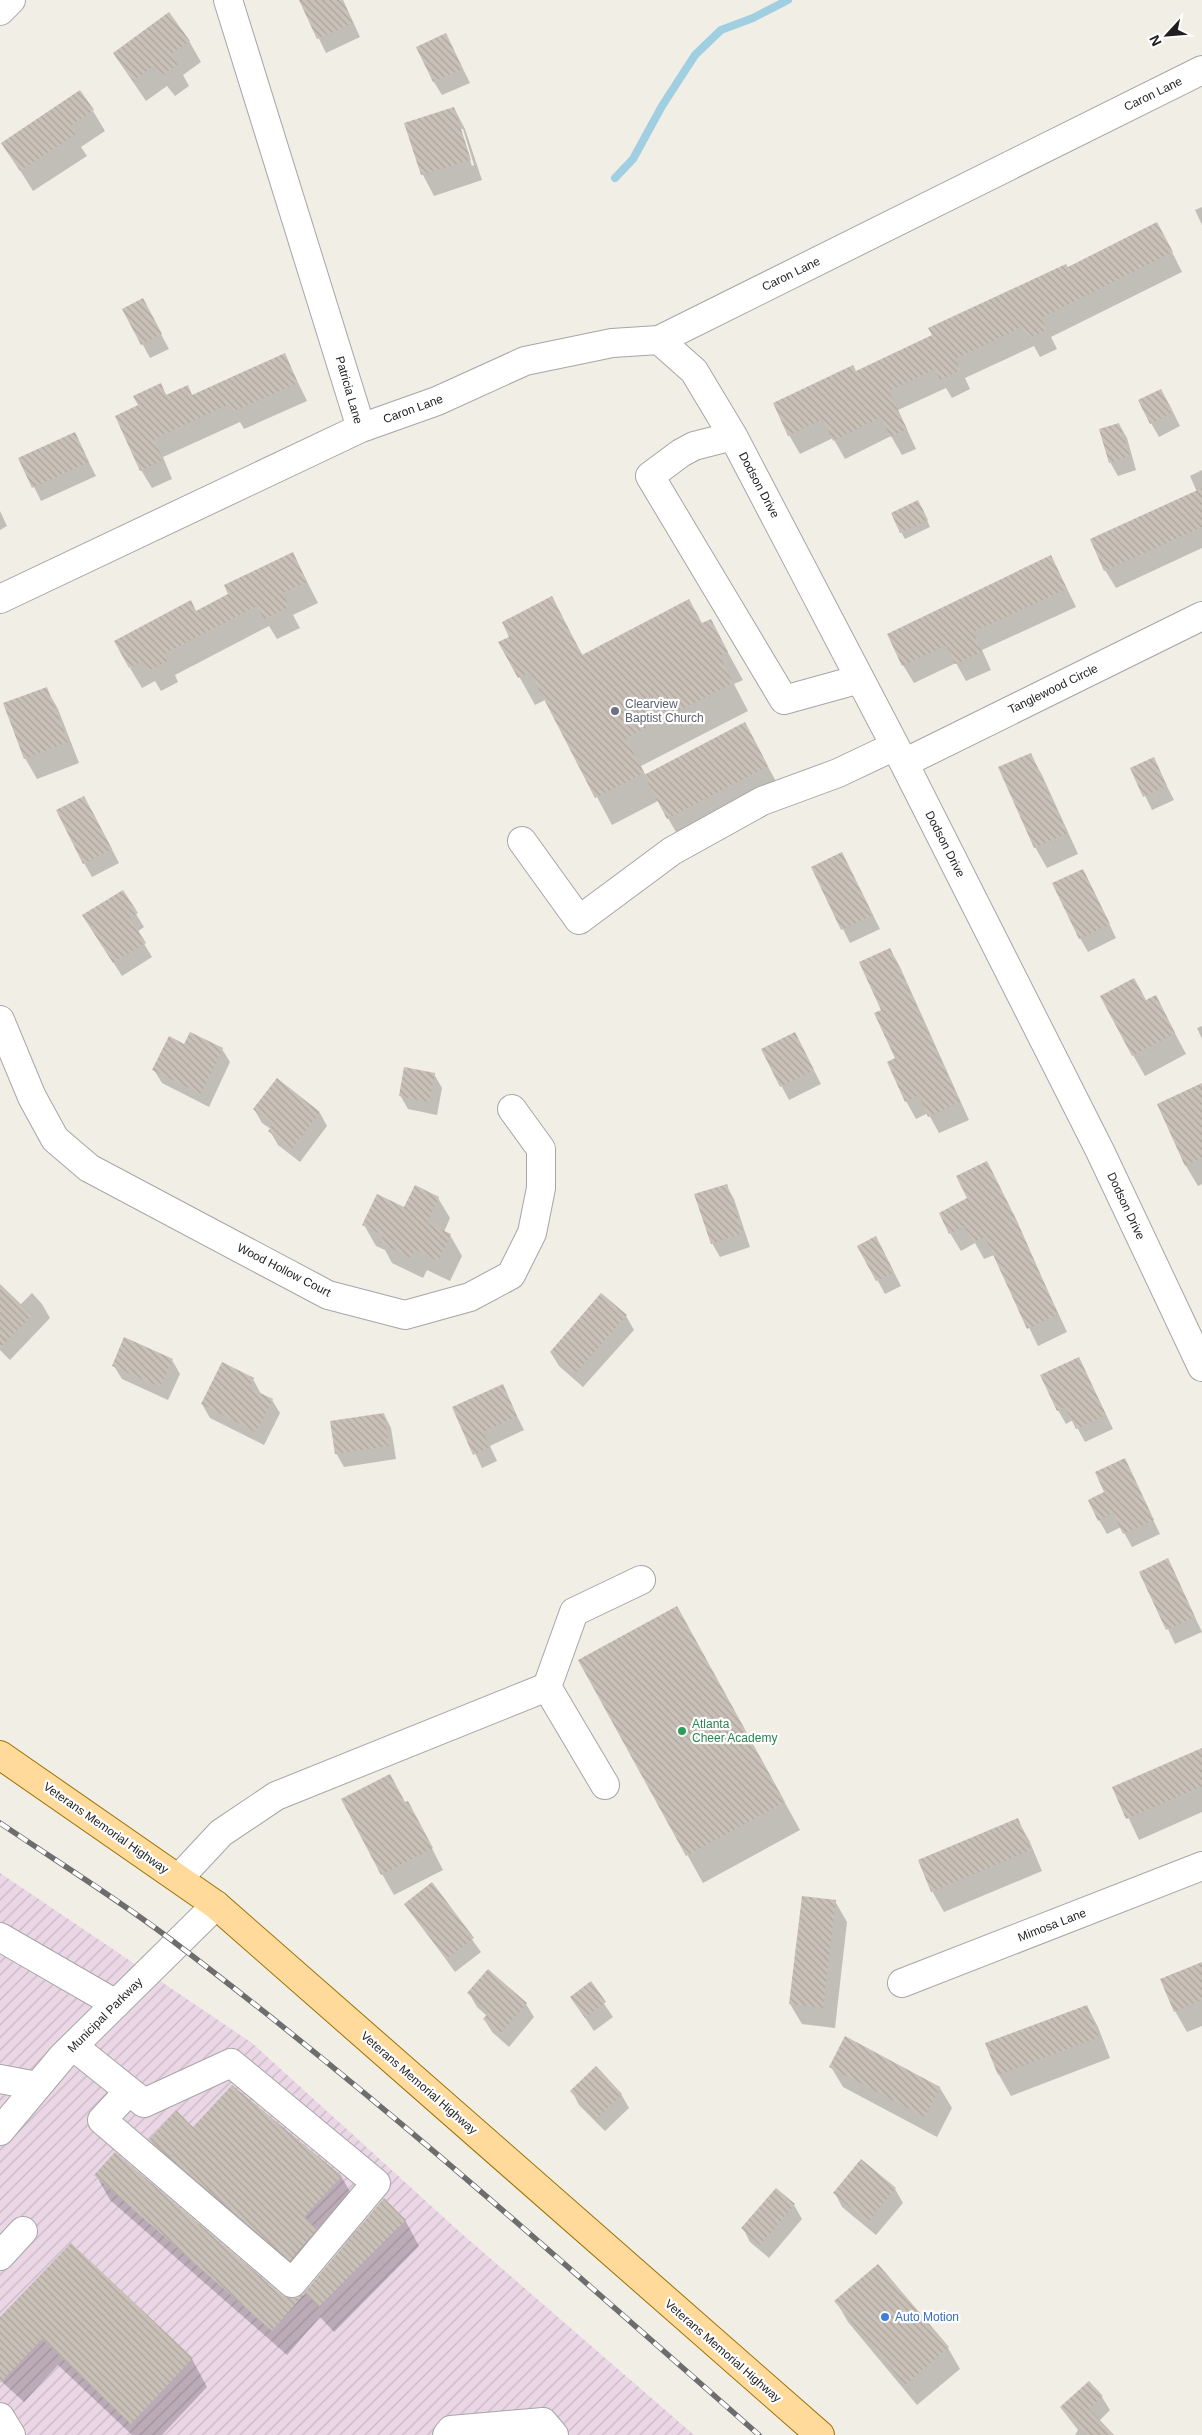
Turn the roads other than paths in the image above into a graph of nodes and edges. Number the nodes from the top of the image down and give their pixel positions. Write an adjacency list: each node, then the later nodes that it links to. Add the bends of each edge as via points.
1 (11, 0): 3 (street)
2 (228, 0): 6 (street, Patricia Lane)
3 (0, 11)
4 (1202, 70): 5 (street, Caron Lane)
5 (659, 340): 6 (street, Caron Lane, via 612,343 525,361 437,401); 7 (street, Dodson Drive, via 694,371)
6 (362, 428): 8 (street, Patricia Lane)
7 (733, 436): 10 (street, Dodson Drive); 10 (street, via 694,446 650,476 784,700)
8 (0, 599)
9 (1202, 616): 11 (street, Tanglewood Circle)
10 (860, 679): 11 (street, Dodson Drive)
11 (900, 754): 12 (street, Tanglewood Circle, via 838,773 754,805 672,851 579,920); 15 (street, Dodson Drive, via 1096,1142)
12 (522, 841)
13 (0, 1020): 14 (street, Wood Hollow Court, via 32,1097 55,1139 89,1168 328,1295 405,1315 470,1297 511,1275 532,1233 541,1188 541,1149)
14 (512, 1109)
15 (1202, 1367)
16 (641, 1580): 17 (street, via 574,1612)
17 (547, 1687): 19 (street); 21 (street, via 276,1796 221,1833)
18 (0, 1755): 21 (main road, Veterans Memorial Highway)
19 (605, 1785)
20 (1202, 1866): 24 (street, Mimosa Lane)
21 (179, 1878): 22 (main road, Veterans Memorial Highway)
22 (216, 1905): 25 (street, Municipal Parkway); 37 (main road, Veterans Memorial Highway)
23 (0, 1937): 25 (street)
24 (902, 1984)
25 (116, 2004): 26 (street, Municipal Parkway)
26 (73, 2046): 28 (street, Municipal Parkway); 29 (street)
27 (0, 2079): 28 (street)
28 (37, 2086): 30 (street, Municipal Parkway)
29 (129, 2091): 29 (street, via 144,2103 231,2063 376,2183 292,2283 102,2120)
30 (0, 2131)
31 (23, 2231): 32 (street)
32 (0, 2256)
33 (0, 2416): 34 (street)
34 (12, 2435)
35 (448, 2435): 36 (street, via 451,2430 543,2422)
36 (554, 2435)
37 (820, 2435)

